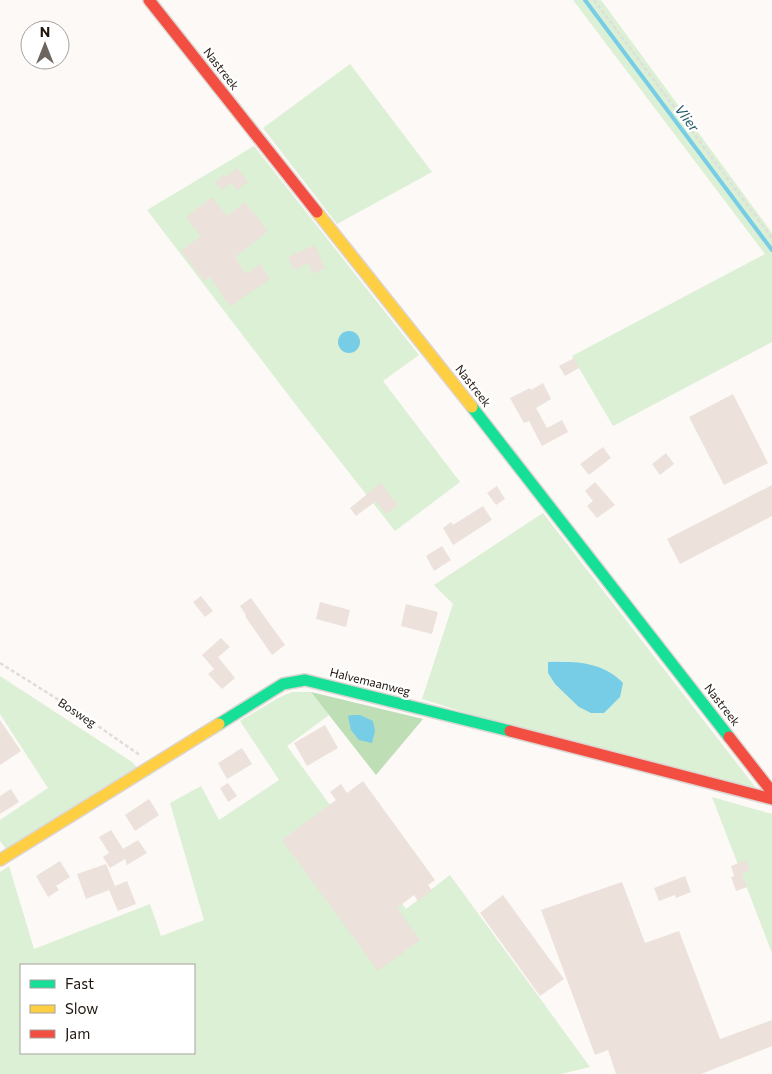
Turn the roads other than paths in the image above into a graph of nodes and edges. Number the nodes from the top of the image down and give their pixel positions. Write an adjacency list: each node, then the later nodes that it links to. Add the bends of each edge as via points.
1 (149, 0): 2 (street, Nastreek, via 554,510)
2 (772, 792)
3 (772, 799): 4 (street, Halvemaanweg, via 305,680 283,684)
4 (0, 860)

